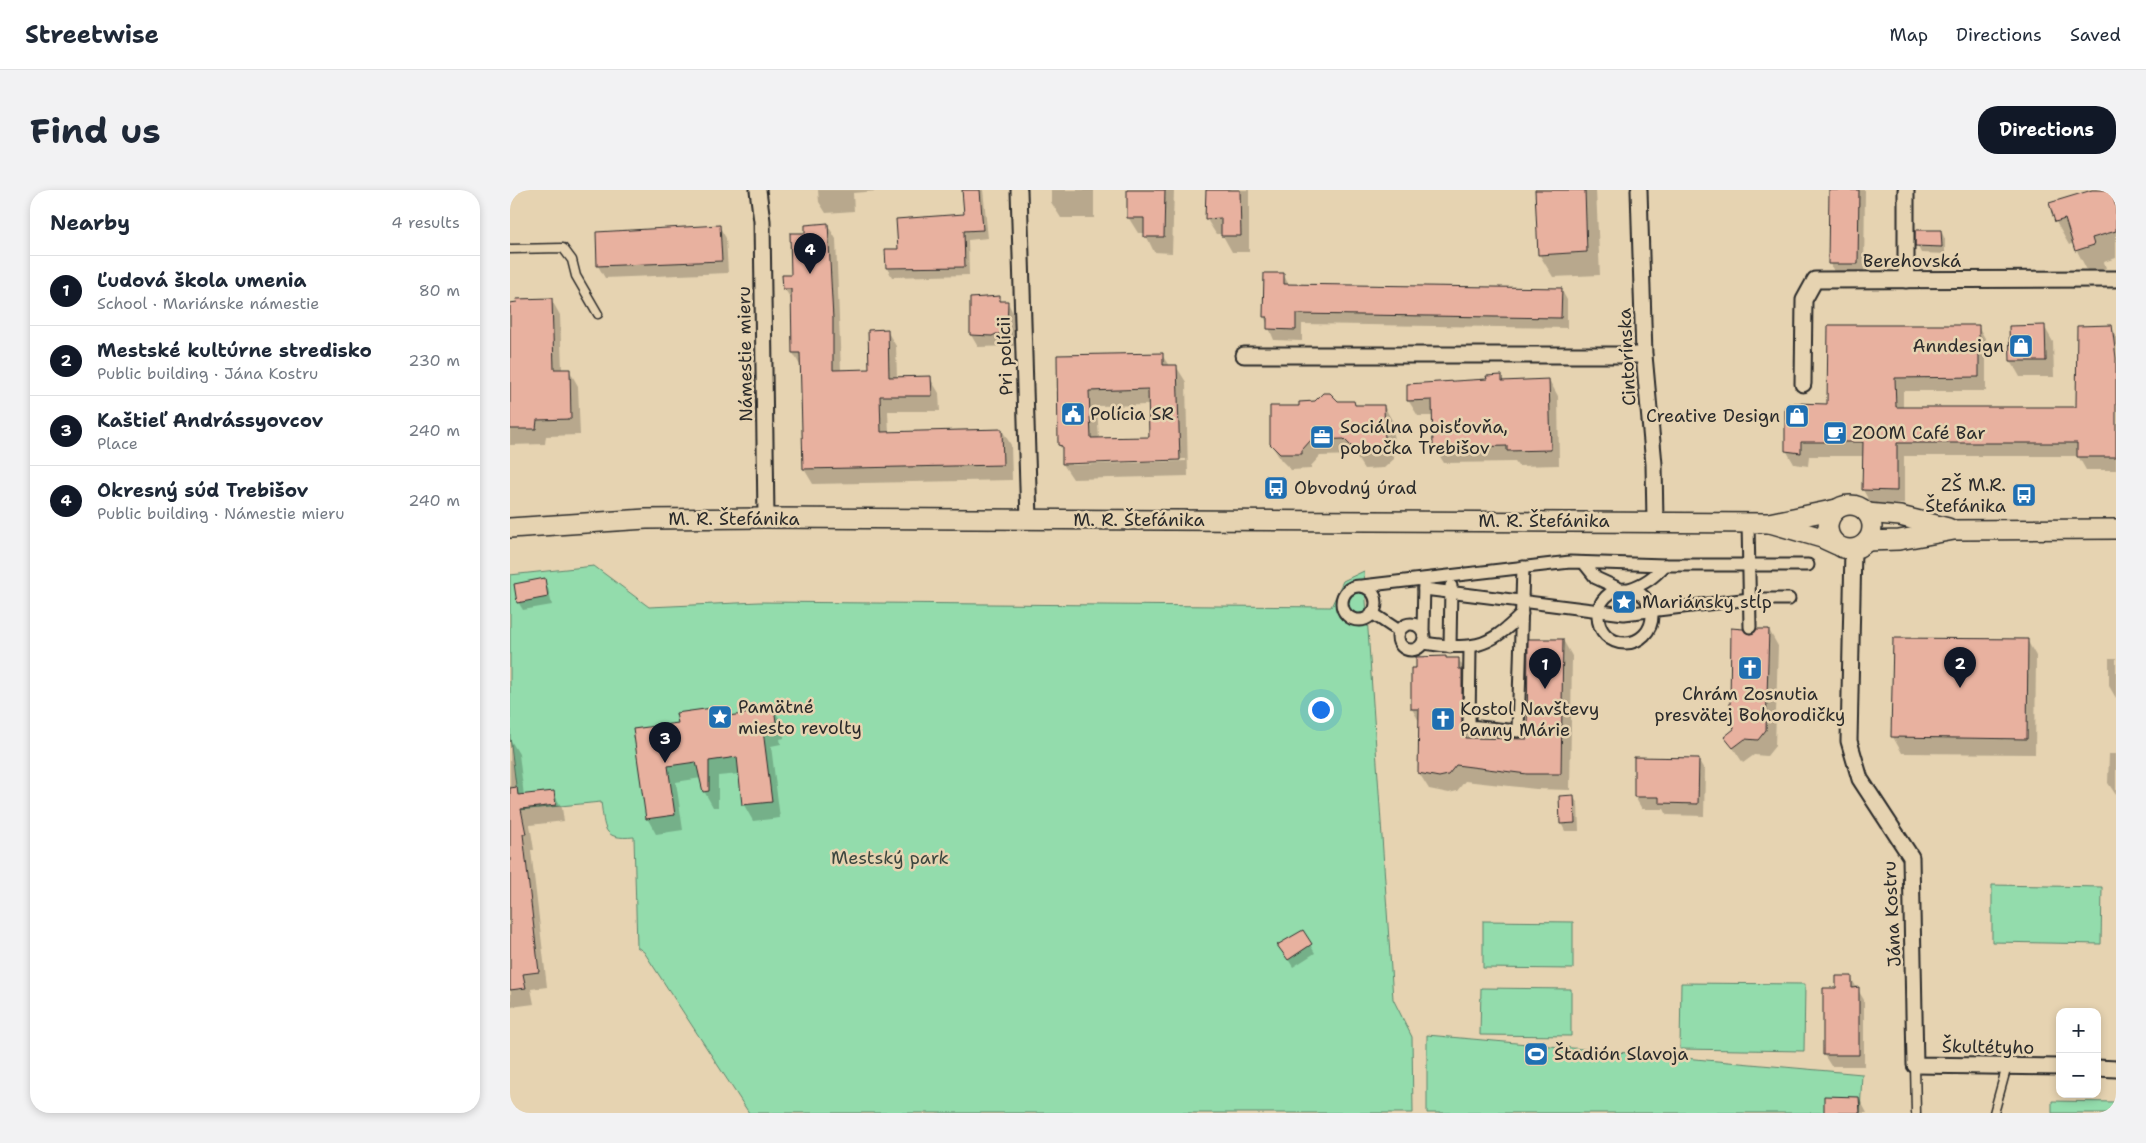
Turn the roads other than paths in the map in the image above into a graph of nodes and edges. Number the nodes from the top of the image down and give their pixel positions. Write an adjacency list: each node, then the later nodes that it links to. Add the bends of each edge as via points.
1 (758, 190): 14 (street, Námestie mieru, via 762,221)
2 (1019, 190): 15 (street, Pri polícii)
3 (1639, 190): 10 (street, Cintorínska)
4 (1906, 190): 7 (street)
5 (510, 249): 8 (lane, via 562,248 572,260 576,276)
6 (2116, 279): 7 (street, Berehovská)
7 (1906, 280): 11 (street, Berehovská, via 1815,280 1804,300)
8 (598, 314)
9 (1244, 354): 10 (street)
10 (1644, 355): 16 (street, Cintorínska, via 1654,464)
11 (1803, 384)
12 (1837, 509): 13 (street, via 1853,505); 18 (street, M. R. Štefánika); 22 (street, via 1828,523 1829,535)
13 (1867, 513): 21 (street, M. R. Štefánika, via 1900,516); 22 (street, via 1872,527)
14 (766, 518): 15 (street, M. R. Štefánika); 19 (street, M. R. Štefánika, via 646,519)
15 (1029, 520): 16 (street, M. R. Štefánika)
16 (1655, 522): 17 (street, M. R. Štefánika)
17 (1748, 522): 18 (street, M. R. Štefánika); 25 (street)
18 (1769, 523): 22 (street, M. R. Štefánika)
19 (510, 528)
20 (2116, 529): 21 (street, M. R. Štefánika)
21 (1954, 530): 22 (street, M. R. Štefánika)
22 (1852, 545): 46 (street, Jána Kostru, via 1849,741 1860,780 1911,857)
23 (1584, 564): 24 (street); 27 (street, via 1570,562); 31 (street, via 1596,578)
24 (1665, 565): 25 (street); 31 (street, via 1642,585)
25 (1750, 565): 26 (street); 34 (street)
26 (1808, 565)
27 (1523, 567): 28 (street); 35 (street)
28 (1451, 577): 29 (street); 32 (street)
29 (1424, 585): 30 (street); 32 (street); 41 (street)
30 (1362, 586): 38 (street, via 1374,597); 38 (street, via 1346,591 1342,607 1353,618 1363,618)
31 (1624, 589): 36 (street, via 1645,598); 37 (street, via 1604,599)
32 (1451, 592): 35 (street); 44 (street)
33 (1789, 598): 34 (street)
34 (1750, 599): 36 (street); 40 (street)
35 (1523, 601): 37 (street); 39 (street)
36 (1651, 610): 37 (street, via 1624,614); 37 (street, via 1651,624 1647,632 1634,642 1626,643 1617,642 1603,632 1599,625)
37 (1599, 612)
38 (1372, 613): 42 (street)
39 (1522, 614): 45 (street, via 1496,636); 45 (street, via 1518,731 1470,726)
40 (1750, 627)
41 (1423, 630): 42 (street, via 1412,623); 43 (street)
42 (1399, 631): 43 (street, via 1398,640 1403,648 1412,650)
43 (1423, 643): 44 (street, via 1437,650)
44 (1450, 647): 45 (street)
45 (1470, 647)
46 (1916, 1065): 47 (street, Škultétyho); 51 (lane, Jána Kostru)
47 (2007, 1066): 48 (street, Škultétyho); 52 (lane)
48 (2056, 1067)
49 (2101, 1068): 50 (street)
50 (2116, 1069)
51 (1916, 1113)
52 (1994, 1113)

